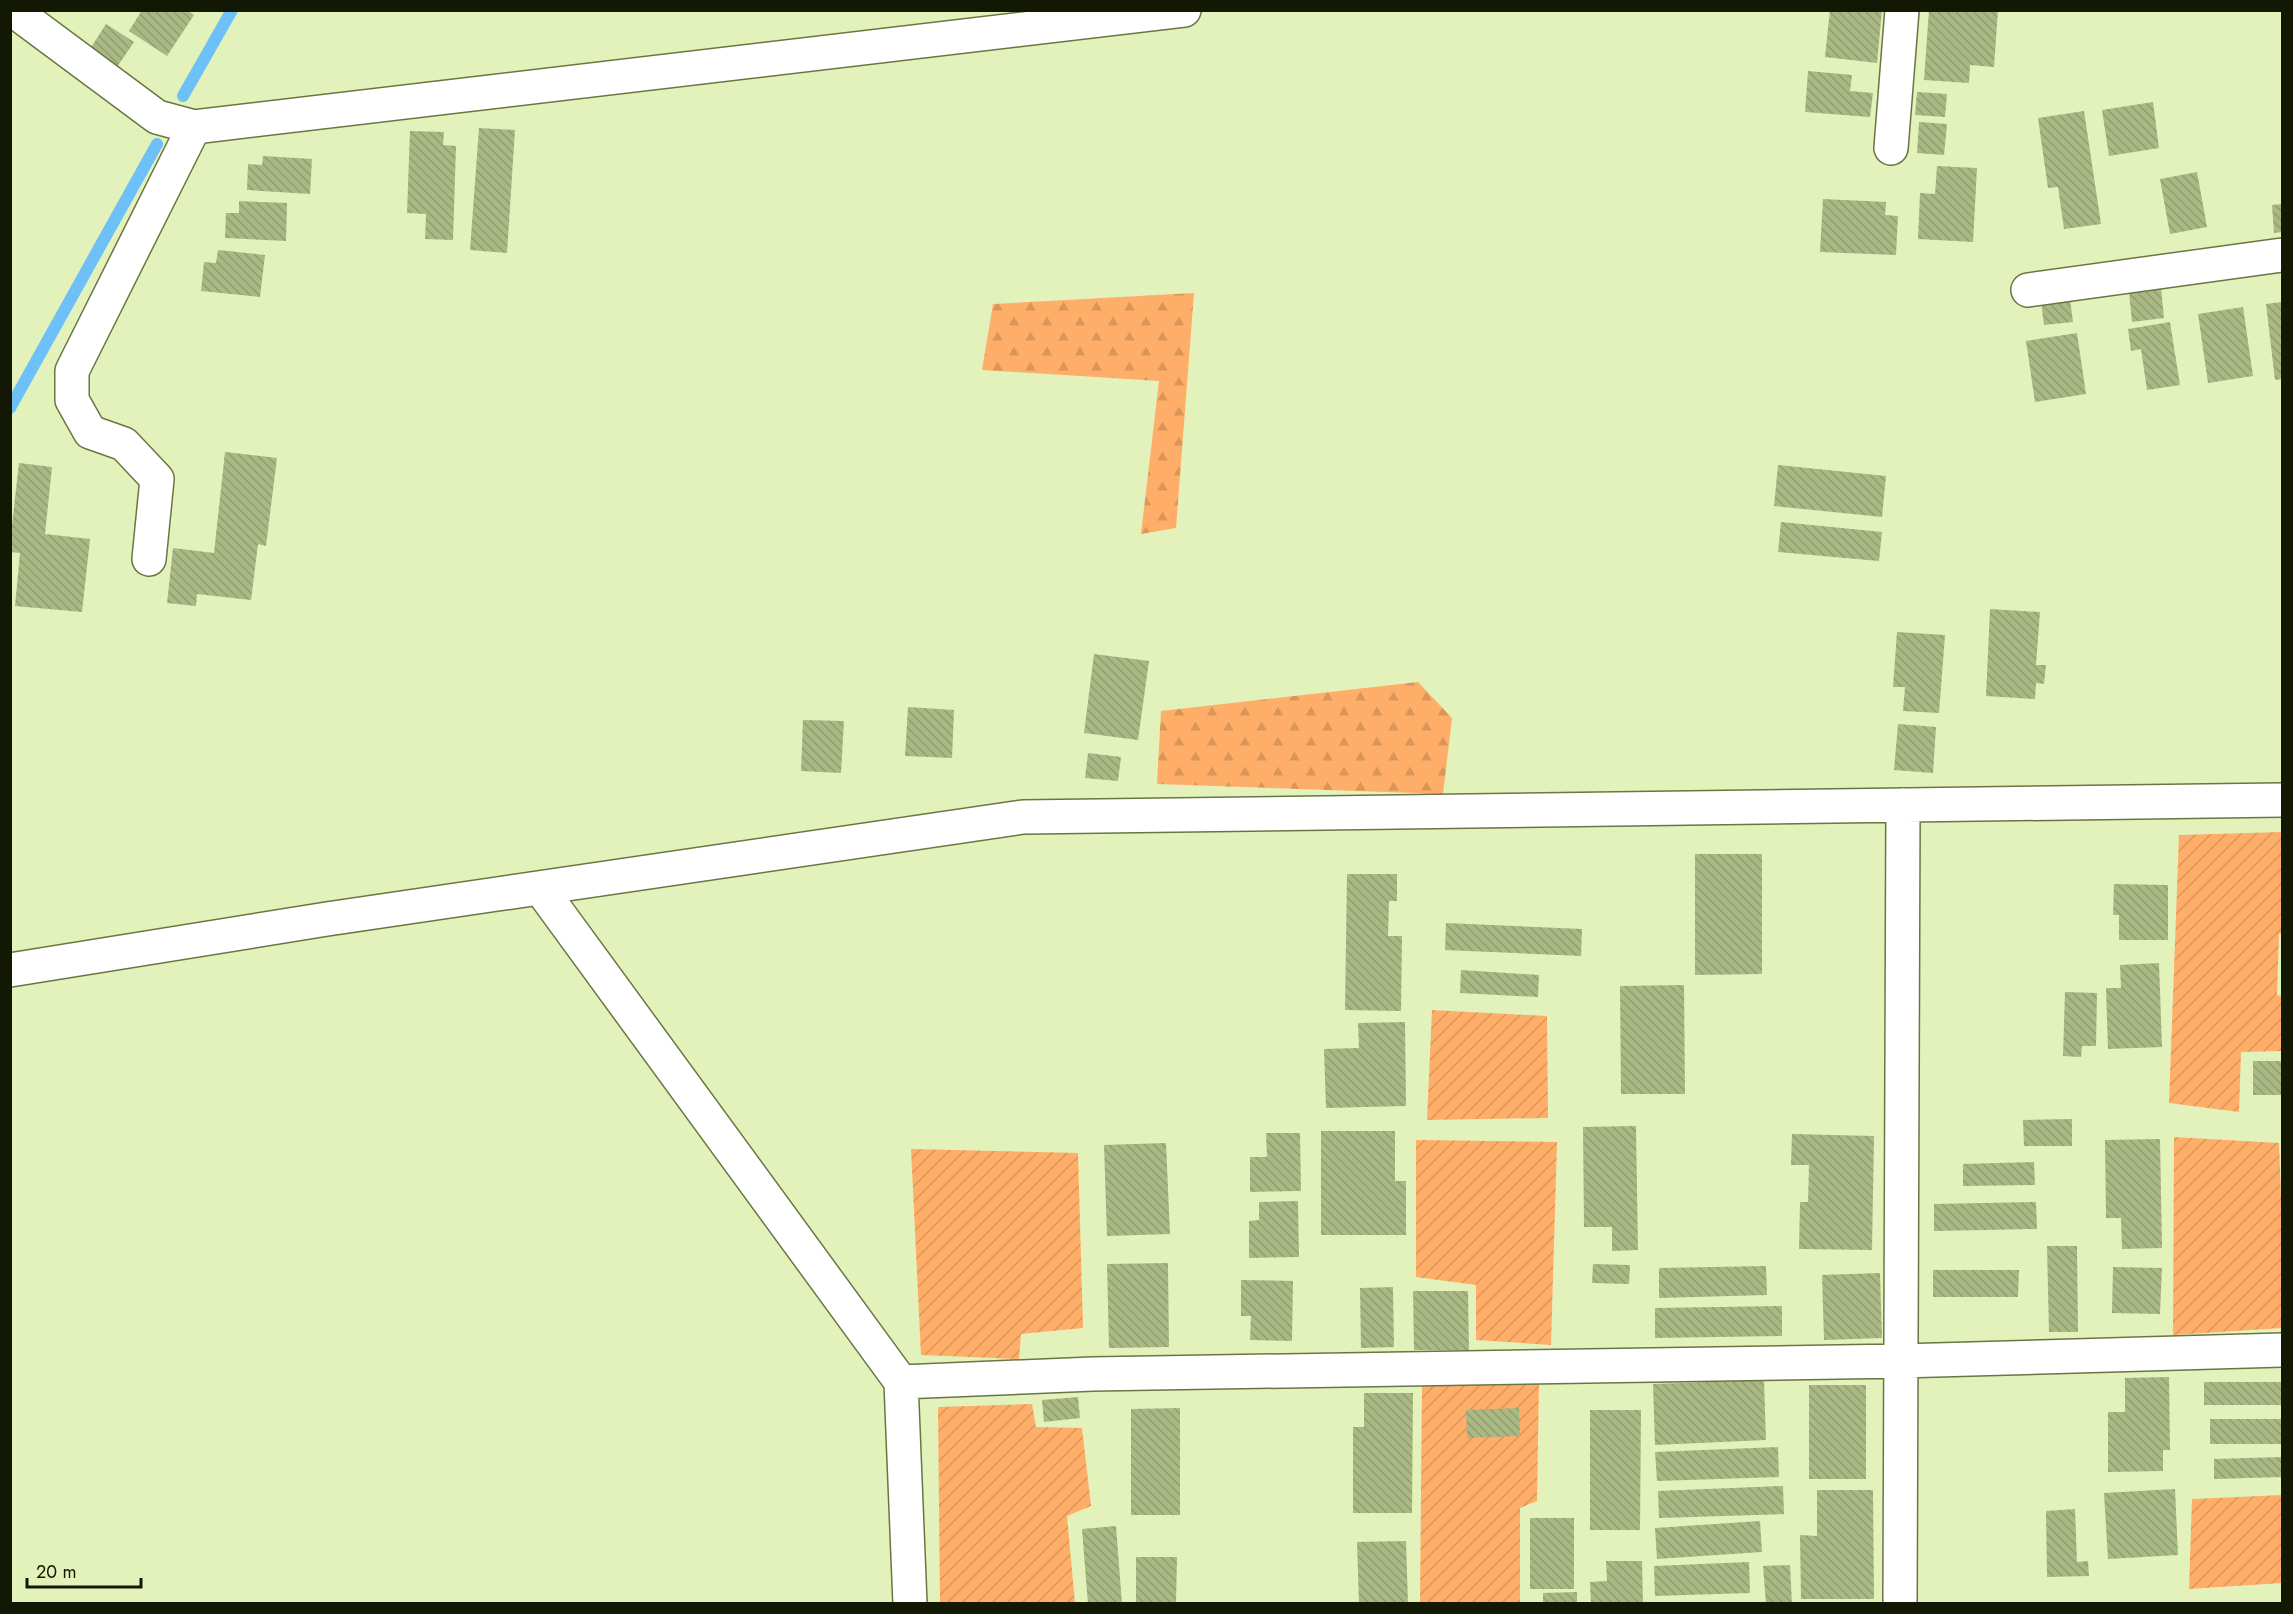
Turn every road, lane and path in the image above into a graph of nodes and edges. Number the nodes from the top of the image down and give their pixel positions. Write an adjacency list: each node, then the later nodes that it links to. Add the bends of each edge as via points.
1 (14, 10): 4 (street, via 157,117)
2 (1185, 10): 4 (street)
3 (1902, 10): 5 (street)
4 (194, 127): 8 (street, via 72,371 72,400 90,432 124,444 157,479)
5 (1891, 148)
6 (2283, 255): 7 (street)
7 (2028, 290)
8 (149, 559)
9 (2283, 800): 10 (street)
10 (1903, 805): 11 (street, via 1023,817); 14 (street)
11 (540, 888): 12 (street); 15 (street)
12 (10, 970)
13 (2283, 1350): 14 (street)
14 (1900, 1361): 15 (street, via 1093,1374); 17 (street)
15 (901, 1382): 16 (street)
16 (910, 1604)
17 (1900, 1604)

